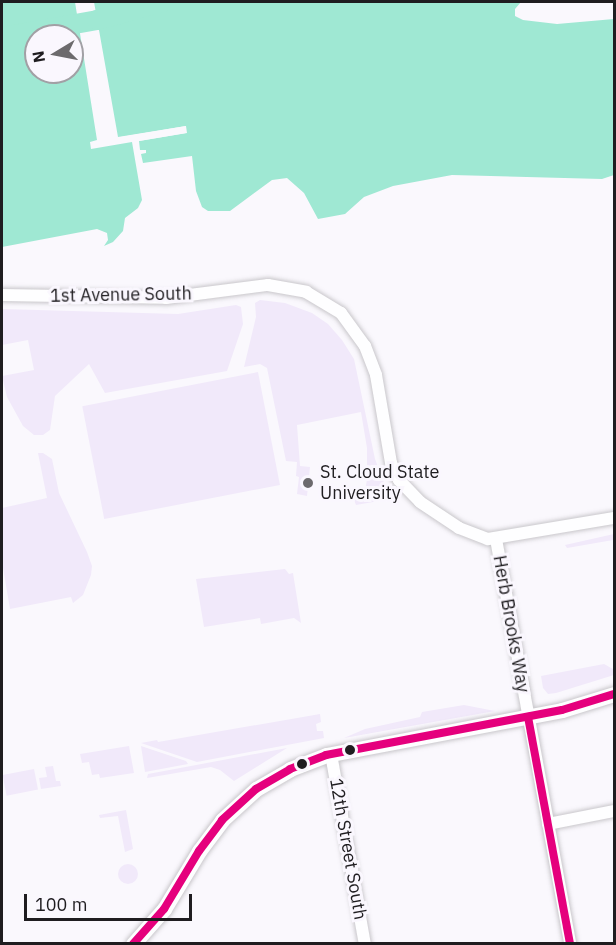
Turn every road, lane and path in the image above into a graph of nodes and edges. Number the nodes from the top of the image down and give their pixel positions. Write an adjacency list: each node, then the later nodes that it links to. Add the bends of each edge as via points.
1 (2, 295): 2 (street, 1st Avenue South, via 166,298 278,285 314,296)
2 (340, 313): 4 (street, Herb Brooks Way, via 369,355 389,453 399,480 420,502 459,528 482,538)
3 (615, 518): 4 (street)
4 (496, 539): 6 (street, Herb Brooks Way)
5 (615, 694): 6 (street)
6 (528, 717): 7 (street); 9 (street, Herb Brooks Way)
7 (331, 754): 10 (street, via 290,769 243,799 210,835 173,897); 11 (street, 12th Street South)
8 (615, 811): 9 (street)
9 (548, 824): 12 (street, Herb Brooks Way)
10 (135, 942)
11 (365, 944)
12 (570, 944)

